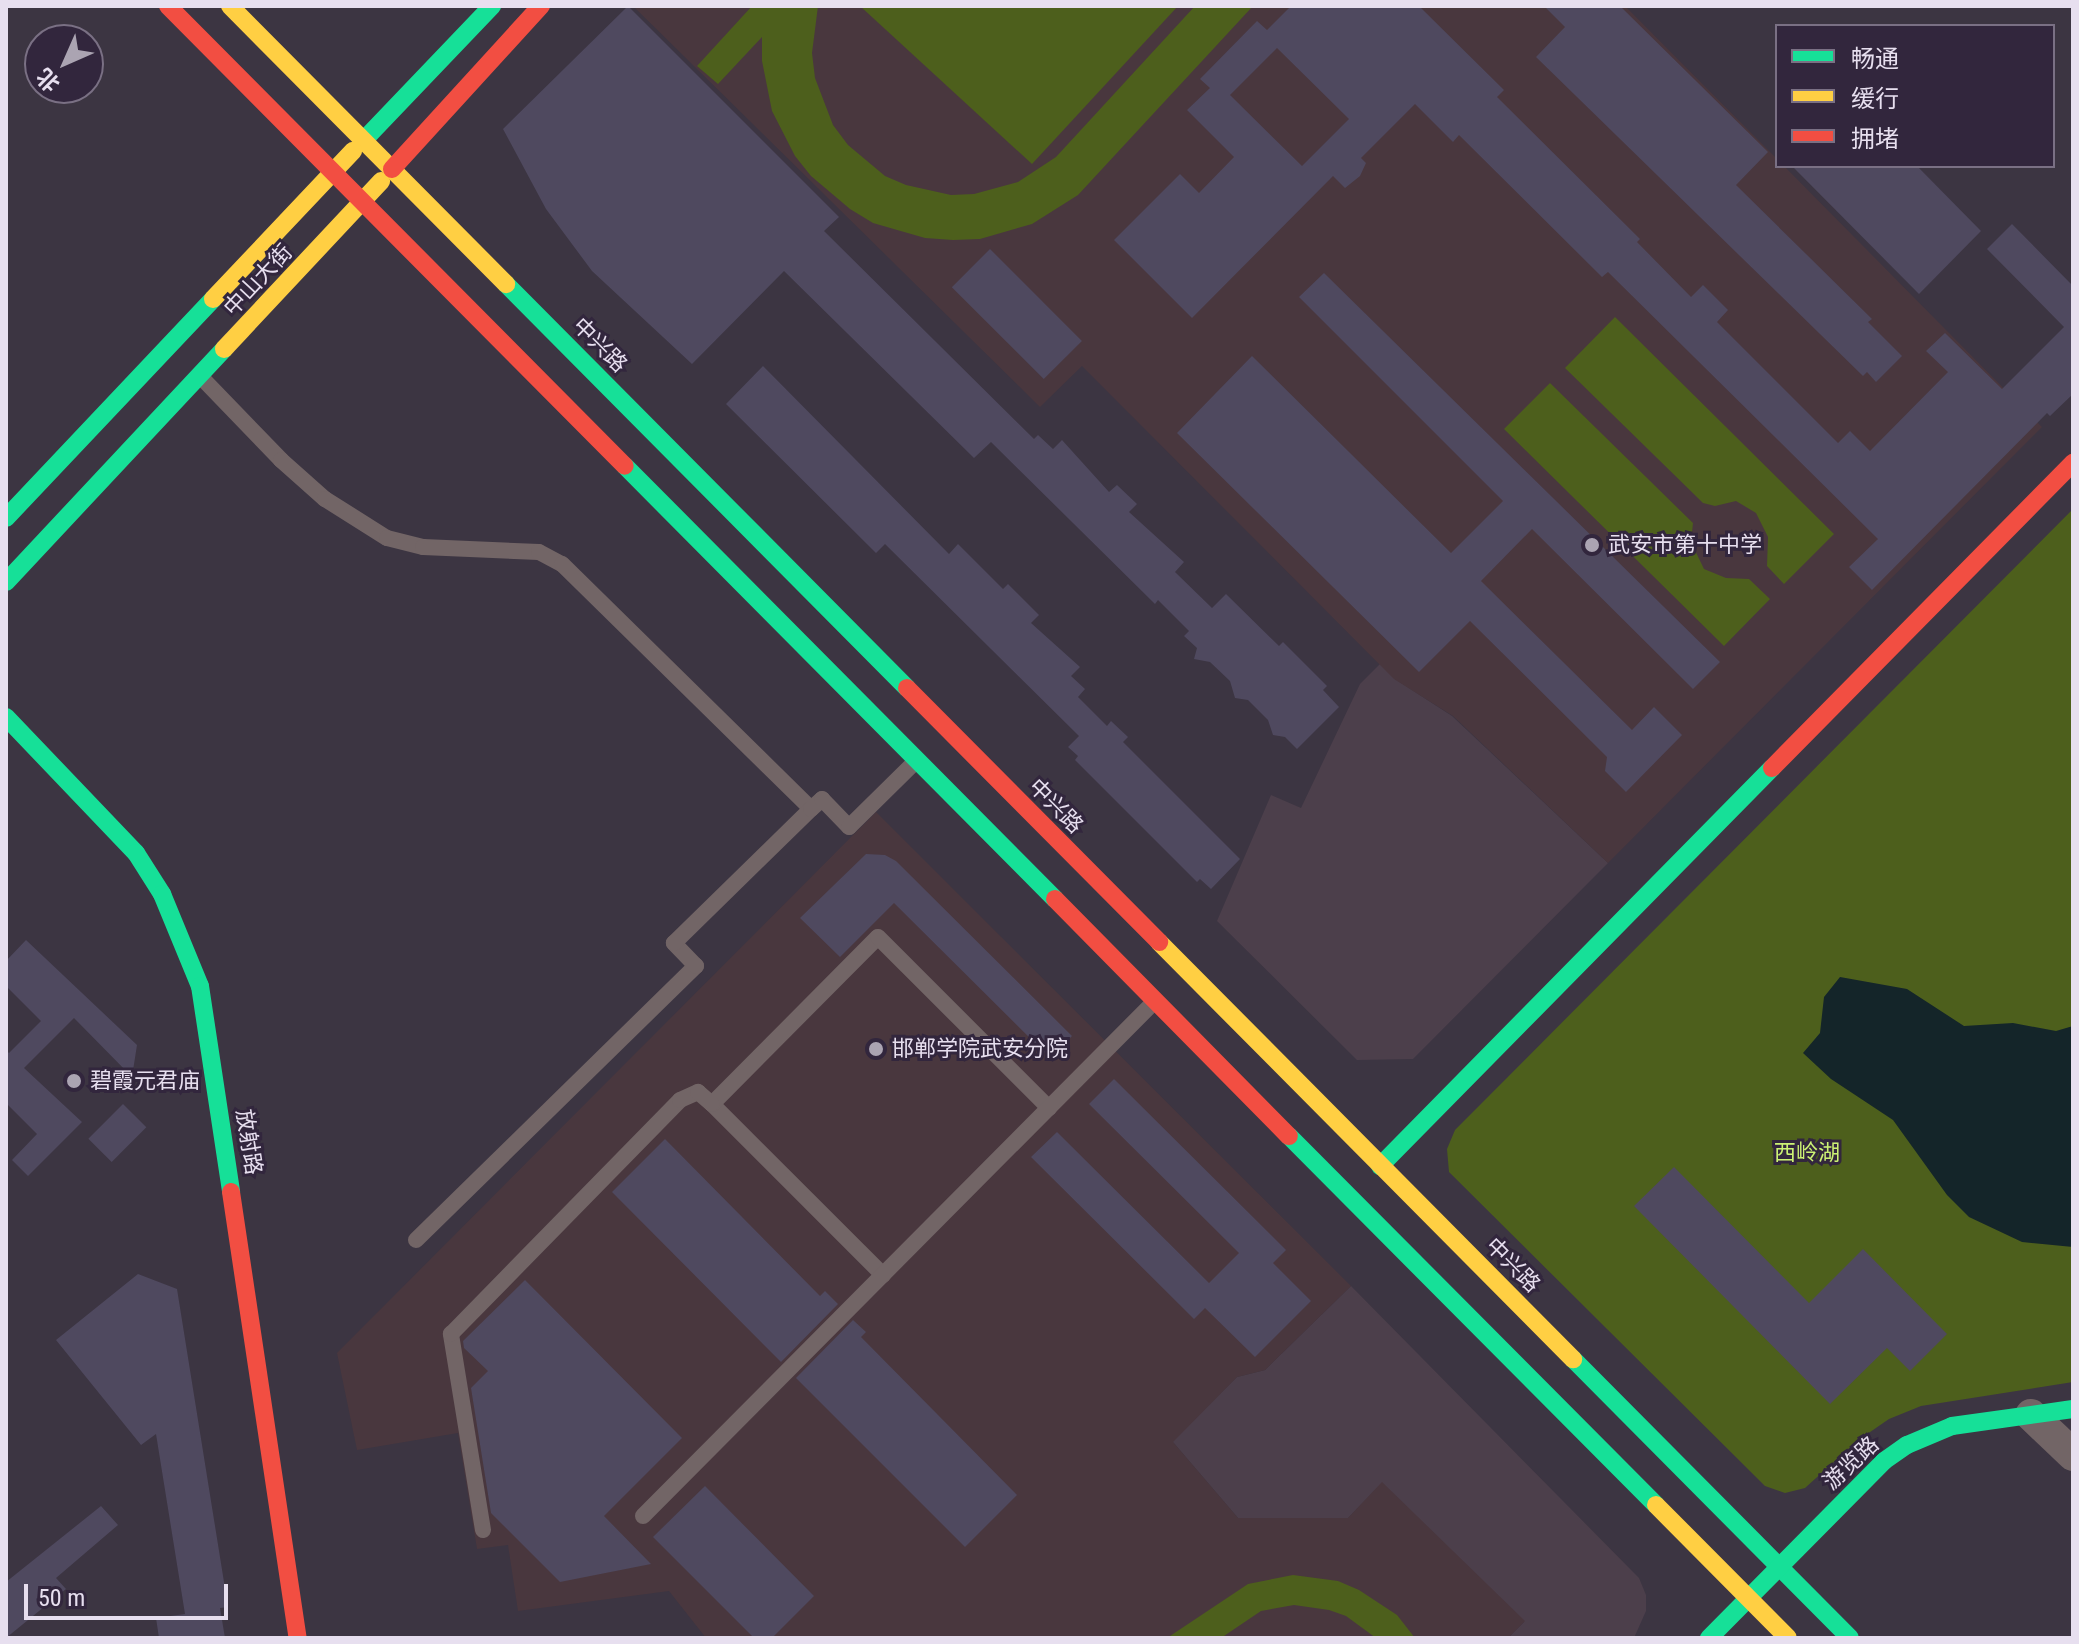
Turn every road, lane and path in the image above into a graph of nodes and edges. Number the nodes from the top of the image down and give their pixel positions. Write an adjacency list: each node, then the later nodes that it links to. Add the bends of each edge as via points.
1 (168, 6): 7 (main road)
2 (230, 6): 5 (main road, 中兴路)
3 (492, 6): 5 (main road, 中山大街)
4 (541, 6): 6 (main road, 中山大街)
5 (363, 141): 6 (main road, 中兴路); 7 (main road, 中山大街)
6 (392, 169): 8 (main road, 中山大街); 19 (main road, 中兴路)
7 (333, 172): 8 (main road); 11 (main road, 中山大街)
8 (362, 202): 9 (main road, 中山大街); 14 (main road)
9 (200, 376): 12 (main road, 中山大街); 15 (lane, via 325,499 387,538 423,547 539,552 562,564)
10 (2073, 463): 19 (main road)
11 (6, 518)
12 (6, 582)
13 (6, 717): 29 (main road, 放射路, via 136,853 162,894 200,986)
14 (916, 761): 15 (lane, via 849,827 822,799); 16 (main road)
15 (811, 809): 20 (lane, via 674,943 696,966)
16 (1155, 1001): 18 (lane); 28 (main road)
17 (712, 1104): 18 (lane, via 878,937); 21 (lane); 26 (lane, via 698,1092 680,1100 451,1334)
18 (1049, 1108): 21 (lane)
19 (1380, 1166): 27 (main road, 中兴路)
20 (416, 1240)
21 (883, 1275): 25 (lane)
22 (2073, 1409): 23 (main road, 游览路)
23 (2031, 1415): 24 (street); 27 (main road, 游览路, via 1952,1426 1907,1445 1884,1461)
24 (2073, 1455)
25 (643, 1516)
26 (483, 1530)
27 (1779, 1567): 28 (main road, 游览路); 32 (main road, 中兴路)
28 (1748, 1598): 30 (main road, 游览路); 31 (main road)
29 (298, 1638)
30 (1709, 1638)
31 (1788, 1638)
32 (1850, 1638)

